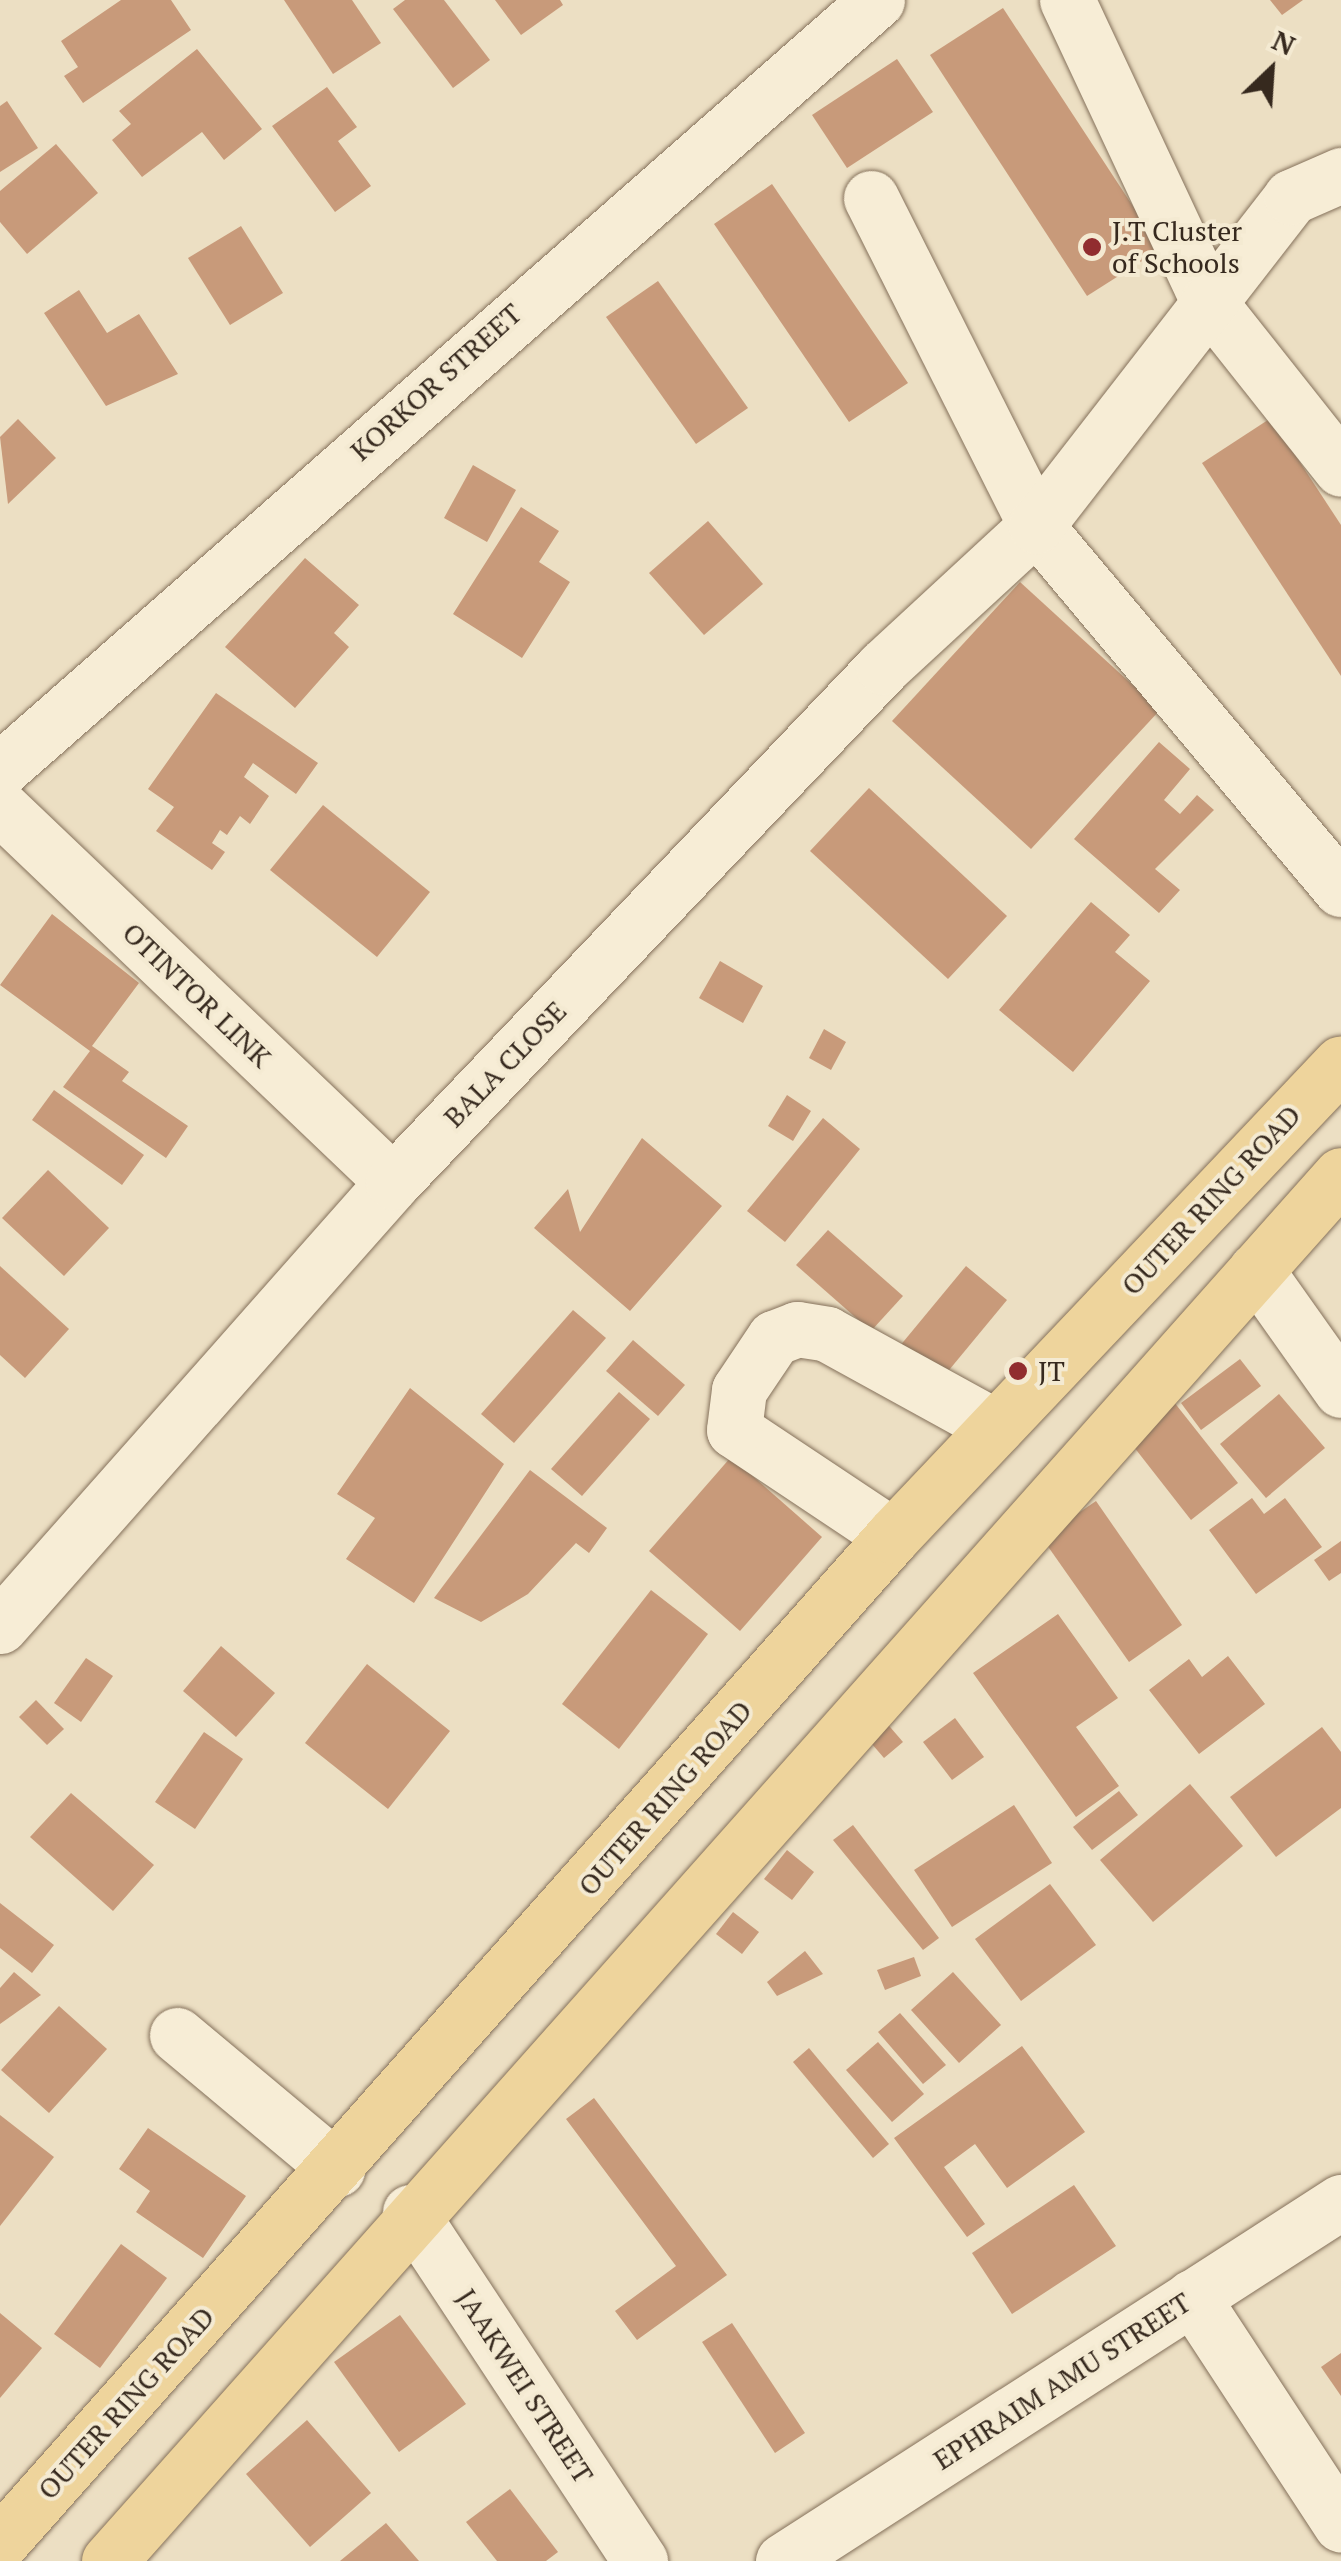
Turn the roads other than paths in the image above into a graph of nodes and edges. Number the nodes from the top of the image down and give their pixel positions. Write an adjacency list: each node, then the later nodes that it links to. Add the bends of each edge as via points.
1 (877, 0): 8 (street, KORKOR STREET)
2 (1067, 0): 5 (street)
3 (1341, 174): 5 (street, BALA CLOSE, via 1290,197)
4 (871, 198): 7 (street)
5 (1208, 301): 6 (street); 7 (street, BALA CLOSE)
6 (1341, 469)
7 (1036, 526): 10 (street); 13 (street, BALA CLOSE, via 883,667)
8 (0, 770)
9 (0, 807): 13 (street, OTINTOR LINK)
10 (1341, 888)
11 (1341, 1063): 16 (main road, OUTER RING ROAD)
12 (1341, 1176): 14 (main road)
13 (393, 1182): 18 (street, BALA CLOSE)
14 (1256, 1270): 15 (street); 22 (main road)
15 (1341, 1390)
16 (996, 1427): 17 (main road, OUTER RING ROAD); 17 (street, via 827,1334 797,1329 774,1338 739,1390 734,1430)
17 (893, 1536): 20 (main road, OUTER RING ROAD)
18 (10, 1593)
19 (177, 2035): 20 (street)
20 (337, 2169): 25 (main road, OUTER RING ROAD)
21 (1341, 2202): 23 (street, EPHRAIM AMU STREET)
22 (410, 2212): 26 (main road); 27 (street, JAAKWEI STREET)
23 (1192, 2297): 24 (street); 28 (street, EPHRAIM AMU STREET)
24 (1341, 2525)
25 (0, 2543)
26 (109, 2561)
27 (640, 2561)
28 (783, 2561)

